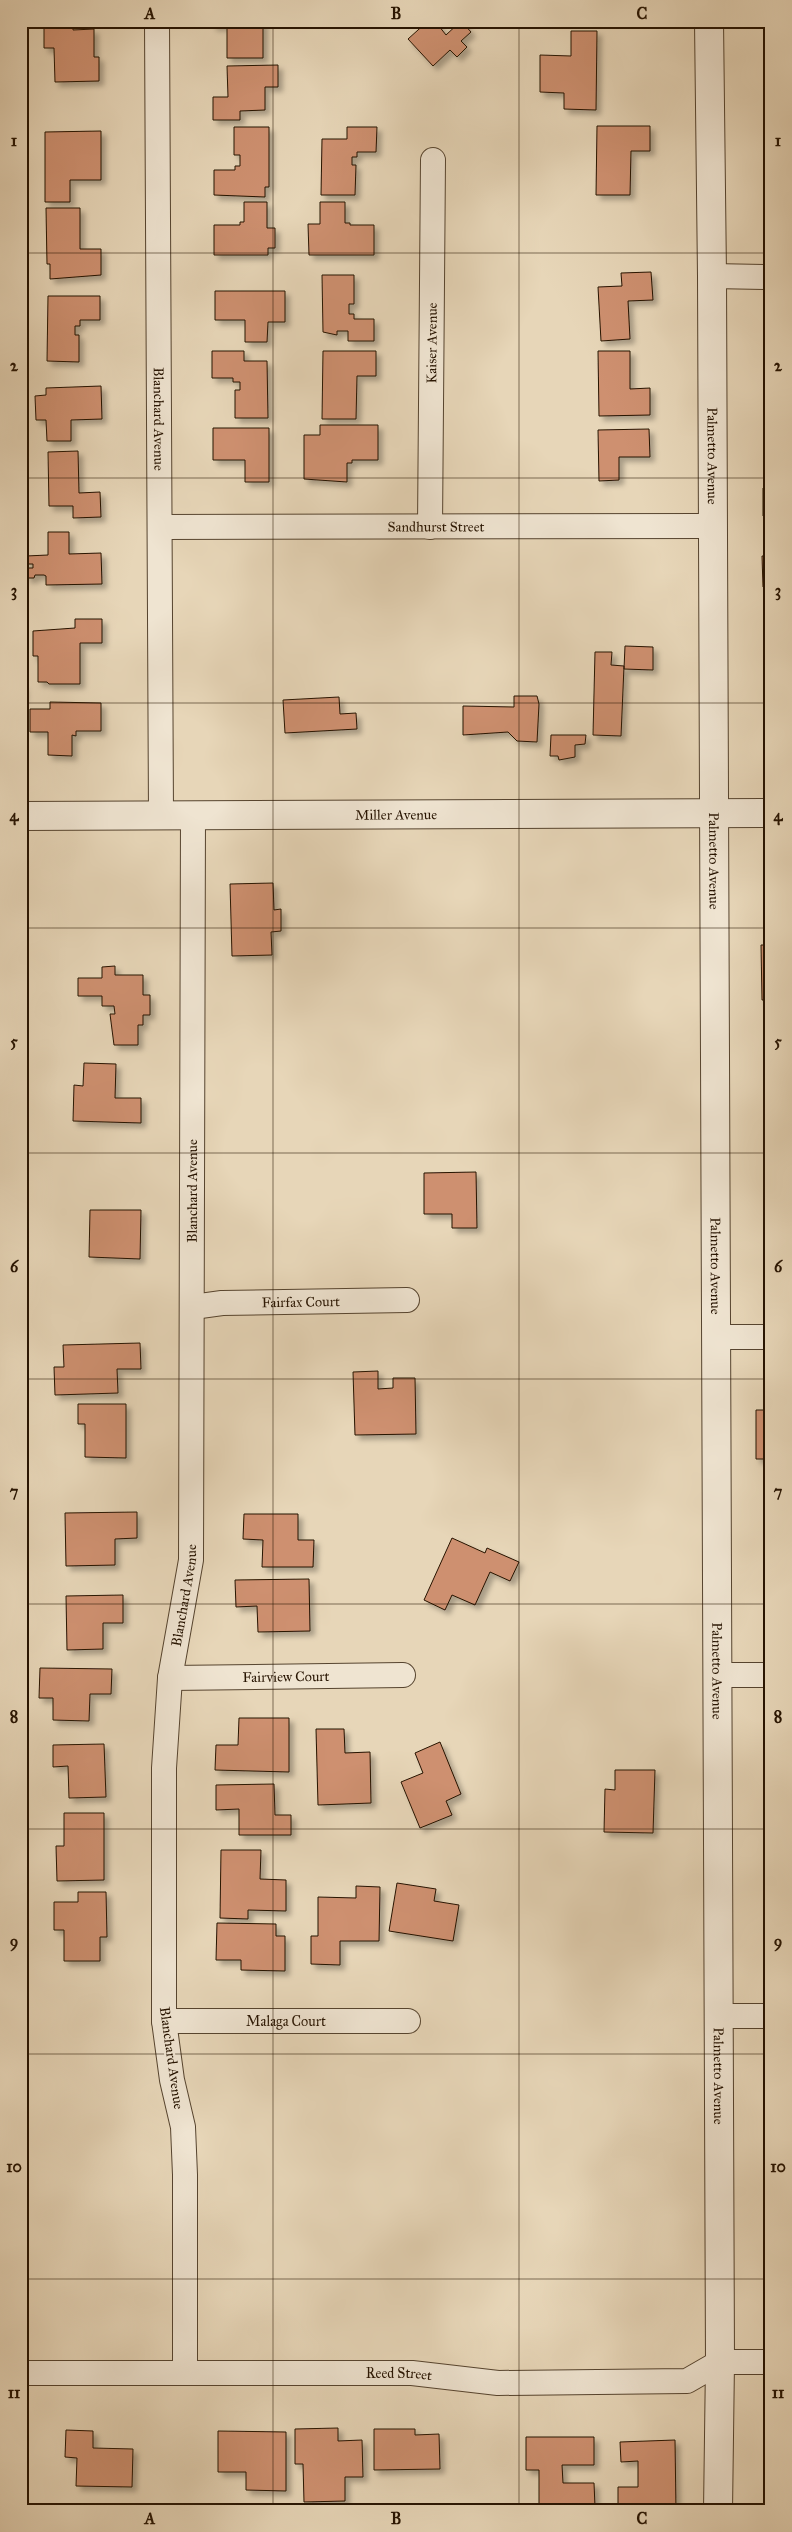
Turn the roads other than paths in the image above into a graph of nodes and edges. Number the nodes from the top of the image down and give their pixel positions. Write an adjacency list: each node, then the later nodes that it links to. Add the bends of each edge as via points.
1 (157, 21): 7 (street, Blanchard Avenue)
2 (709, 21): 4 (street, Palmetto Avenue)
3 (432, 160): 8 (street, Kaiser Avenue)
4 (712, 276): 5 (street); 6 (street, Palmetto Avenue)
5 (771, 277)
6 (712, 526): 8 (street, Sandhurst Street); 9 (street, Palmetto Avenue)
7 (160, 527): 8 (street, Sandhurst Street); 11 (street, Blanchard Avenue)
8 (430, 527)
9 (713, 813): 10 (street, Miller Avenue); 12 (street, Miller Avenue); 16 (street, Palmetto Avenue)
10 (771, 813)
11 (161, 815): 12 (street, Miller Avenue); 13 (street, Miller Avenue)
12 (194, 815): 15 (street, Blanchard Avenue)
13 (21, 816)
14 (407, 1300): 15 (street, Fairfax Court)
15 (194, 1307): 21 (street, Blanchard Avenue, via 191,1560)
16 (716, 1337): 17 (street); 19 (street, Palmetto Avenue)
17 (771, 1337)
18 (403, 1675): 21 (street, Fairview Court)
19 (717, 1675): 20 (street); 22 (street, Palmetto Avenue)
20 (771, 1675)
21 (170, 1678): 24 (street, Blanchard Avenue, via 164,1768)
22 (718, 2016): 23 (street); 26 (street, Palmetto Avenue)
23 (771, 2016)
24 (164, 2021): 25 (street, Malaga Court); 29 (street, Blanchard Avenue, via 183,2128)
25 (408, 2021)
26 (720, 2362): 27 (street, Reed Street); 29 (street, Reed Street, via 687,2381 498,2383 412,2373); 30 (street, Palmetto Avenue)
27 (771, 2362)
28 (21, 2373): 29 (street, Reed Street)
29 (185, 2373)
30 (718, 2511)

